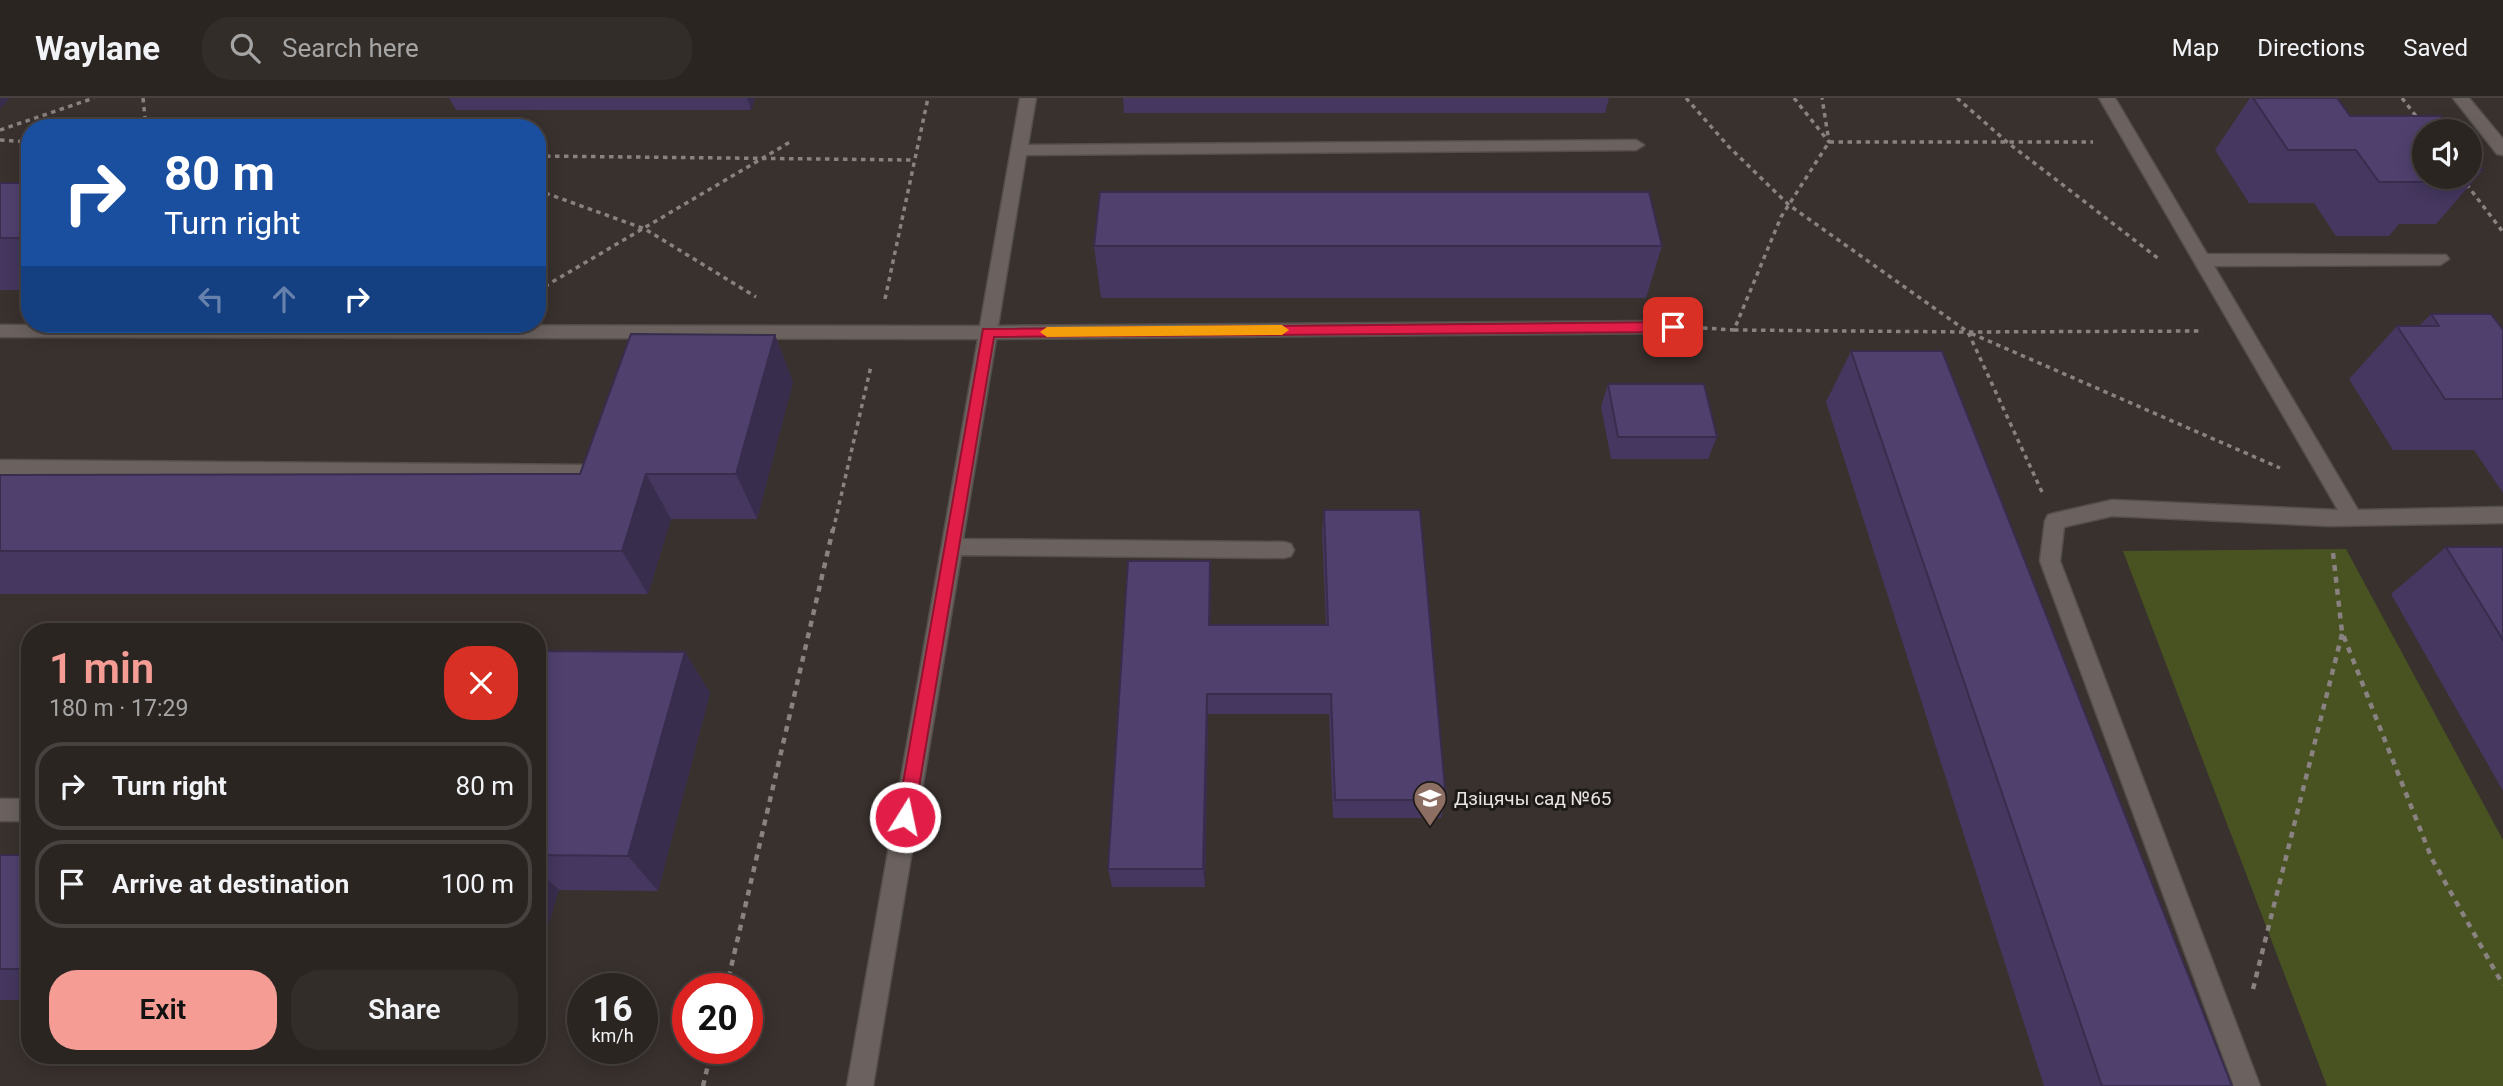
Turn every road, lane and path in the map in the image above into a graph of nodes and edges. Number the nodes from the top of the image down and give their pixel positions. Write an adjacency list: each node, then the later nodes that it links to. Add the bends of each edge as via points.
1 (94, 98): 12 (path)
2 (143, 98): 13 (path)
3 (928, 98): 28 (path)
4 (1028, 98): 24 (street)
5 (1686, 98): 31 (path)
6 (1794, 98): 20 (path)
7 (1822, 98): 20 (path)
8 (1957, 98): 21 (path)
9 (2107, 98): 22 (street)
10 (2402, 98): 14 (path)
11 (2461, 98): 25 (street)
12 (32, 119)
13 (145, 119)
14 (2418, 119)
15 (21, 123): 16 (path)
16 (0, 130)
17 (0, 140): 18 (path)
18 (21, 141)
19 (790, 142): 27 (path)
20 (1829, 142): 21 (path); 31 (path)
21 (2007, 142): 22 (path); 35 (path)
22 (2133, 142): 36 (street)
23 (1636, 145): 24 (street)
24 (1019, 150): 46 (street)
25 (2503, 150)
26 (546, 156): 27 (path)
27 (760, 159): 28 (path); 32 (path)
28 (913, 160): 45 (path)
29 (2470, 189): 33 (path)
30 (546, 193): 32 (path)
31 (1789, 205): 40 (path); 47 (path)
32 (645, 229): 37 (path); 38 (path)
33 (2503, 232)
34 (2440, 259): 36 (street)
35 (2160, 260)
36 (2202, 260): 43 (street)
37 (546, 286)
38 (757, 298)
39 (1673, 327): 40 (path); 46 (street)
40 (1734, 330): 47 (path)
41 (0, 331): 42 (street)
42 (21, 331)
43 (2244, 331): 47 (path); 50 (street)
44 (546, 332): 45 (street)
45 (878, 332): 46 (street); 60 (path)
46 (988, 332): 55 (street)
47 (1968, 332): 50 (path); 54 (path)
48 (0, 468): 49 (street)
49 (590, 473)
50 (2339, 493): 52 (street)
51 (2329, 518): 52 (street); 54 (street, via 2112,508); 57 (path)
52 (2353, 518): 53 (street)
53 (2500, 519)
54 (2055, 521): 66 (street, via 2050,561)
55 (951, 547): 56 (street); 65 (street)
56 (1284, 550)
57 (2342, 632): 61 (path, via 2432,859); 62 (path)
58 (0, 810): 59 (street)
59 (21, 810)
60 (730, 973)
61 (2503, 985)
62 (2253, 991)
63 (708, 1064): 64 (path)
64 (703, 1086)
65 (860, 1086)
66 (2247, 1086)

